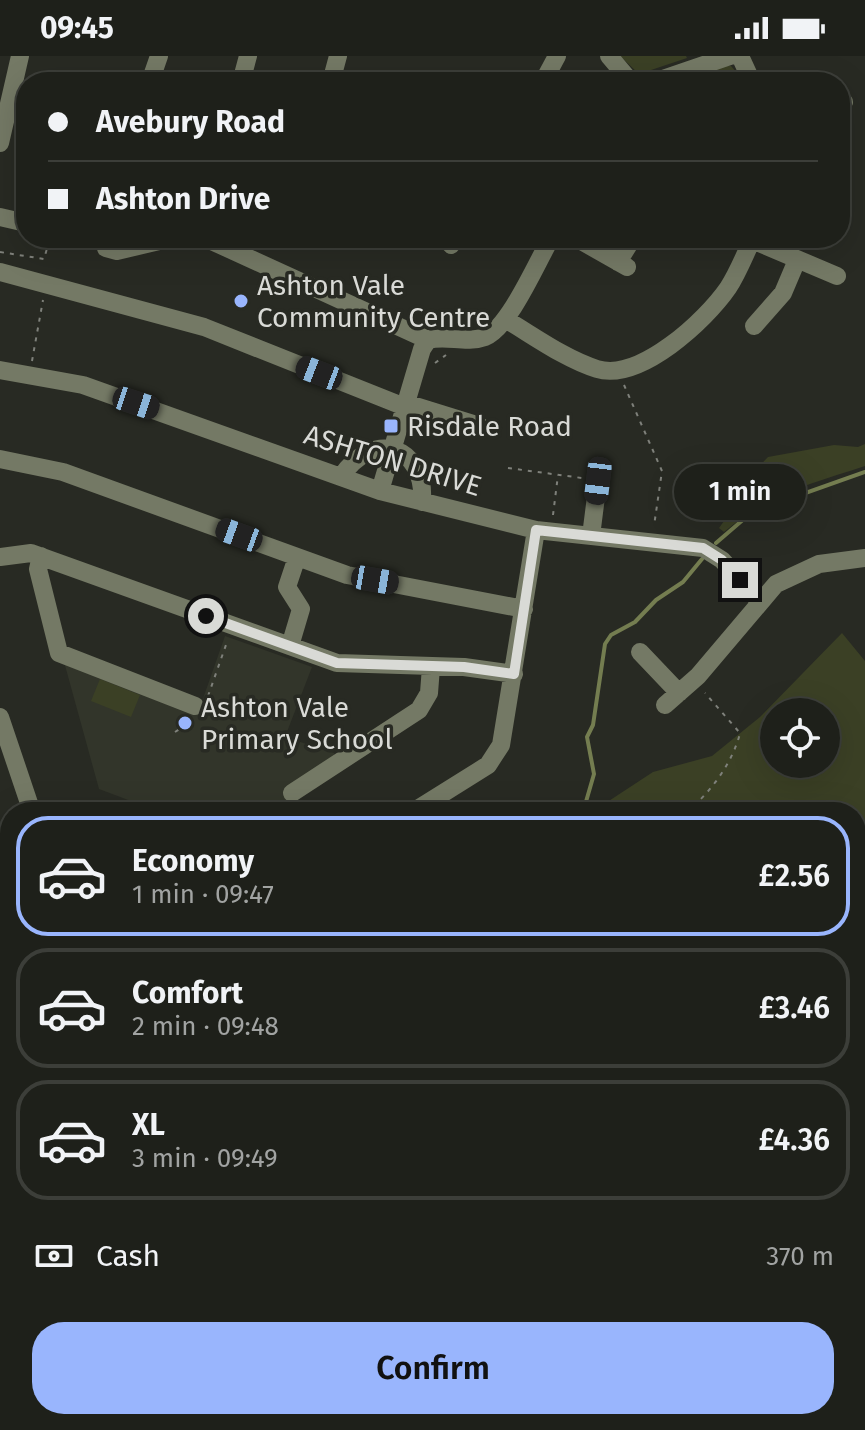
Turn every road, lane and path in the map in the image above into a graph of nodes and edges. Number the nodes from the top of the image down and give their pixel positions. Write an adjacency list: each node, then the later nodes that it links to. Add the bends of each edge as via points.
1 (609, 56): 3 (street)
2 (730, 56): 4 (street)
3 (623, 72)
4 (683, 72)
5 (16, 73): 6 (street)
6 (0, 143)
7 (47, 248): 16 (path, via 44,259)
8 (106, 248): 9 (street)
9 (130, 248)
10 (227, 248): 23 (street)
11 (545, 248): 21 (street)
12 (593, 248): 13 (street, via 622,265)
13 (629, 248)
14 (748, 248): 26 (street, via 728,288 704,316 645,361)
15 (771, 248): 17 (street)
16 (0, 252)
17 (797, 260): 19 (street); 22 (street, via 783,293)
18 (0, 272): 20 (street)
19 (837, 276)
20 (46, 284): 27 (path); 29 (street, via 204,327)
21 (505, 319): 24 (street, via 485,337); 26 (street, via 567,355 600,370)
22 (754, 326)
23 (428, 340): 24 (street); 28 (street)
24 (460, 340): 28 (path)
25 (0, 370): 27 (street, ASHTON DRIVE)
26 (617, 370): 41 (path, via 662,471)
27 (30, 374): 35 (street, ASHTON DRIVE, via 83,385)
28 (415, 374): 29 (street)
29 (406, 405): 30 (street); 31 (street)
30 (480, 426)
31 (392, 449): 35 (street, via 366,451); 37 (street); 38 (street, via 419,470)
32 (0, 459): 47 (street, via 63,472 347,575)
33 (508, 468): 34 (path)
34 (558, 475): 36 (path); 39 (path)
35 (341, 477): 37 (street, ASHTON DRIVE)
36 (598, 481): 40 (street)
37 (380, 491): 38 (street, ASHTON DRIVE)
38 (422, 502): 39 (street, ASHTON DRIVE)
39 (543, 531): 40 (street, ASHTON DRIVE); 47 (street)
40 (591, 536): 41 (street, ASHTON DRIVE)
41 (650, 543): 46 (street, ASHTON DRIVE, via 713,553)
42 (41, 556): 43 (street); 48 (street); 54 (street, via 38,569 59,653)
43 (0, 557)
44 (865, 558): 46 (street, via 800,571)
45 (294, 566): 49 (street, via 287,587 301,609)
46 (759, 601): 53 (street)
47 (524, 609): 52 (street)
48 (234, 626): 49 (street); 54 (path)
49 (290, 646): 51 (street, via 337,663)
50 (640, 652): 53 (street, via 672,699)
51 (431, 667): 52 (street); 57 (street, via 429,693 419,710)
52 (514, 674): 59 (street, via 496,756)
53 (694, 680): 60 (path, via 740,733 736,748)
54 (201, 707): 56 (path)
55 (0, 717): 58 (street)
56 (175, 732)
57 (292, 793)
58 (29, 802)
59 (428, 802)
60 (700, 802)

